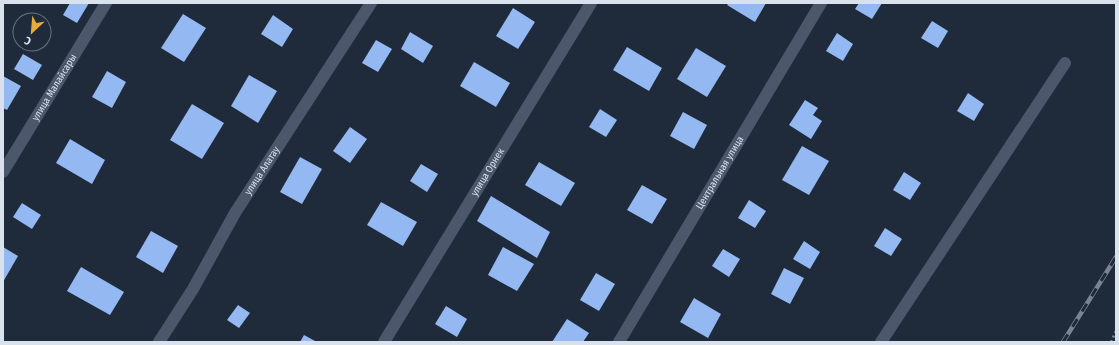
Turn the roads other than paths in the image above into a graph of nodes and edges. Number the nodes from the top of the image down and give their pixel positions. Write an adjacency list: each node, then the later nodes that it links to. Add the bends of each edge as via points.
1 (106, 3): 6 (street, улица Малайсары)
2 (371, 3): 7 (street, улица Алатау, via 235,213 193,289)
3 (591, 3): 8 (street, улица Орнек)
4 (821, 3): 9 (street, Центральная улица)
5 (1066, 63): 10 (street)
6 (3, 172)
7 (159, 342)
8 (384, 342)
9 (618, 342)
10 (881, 342)

